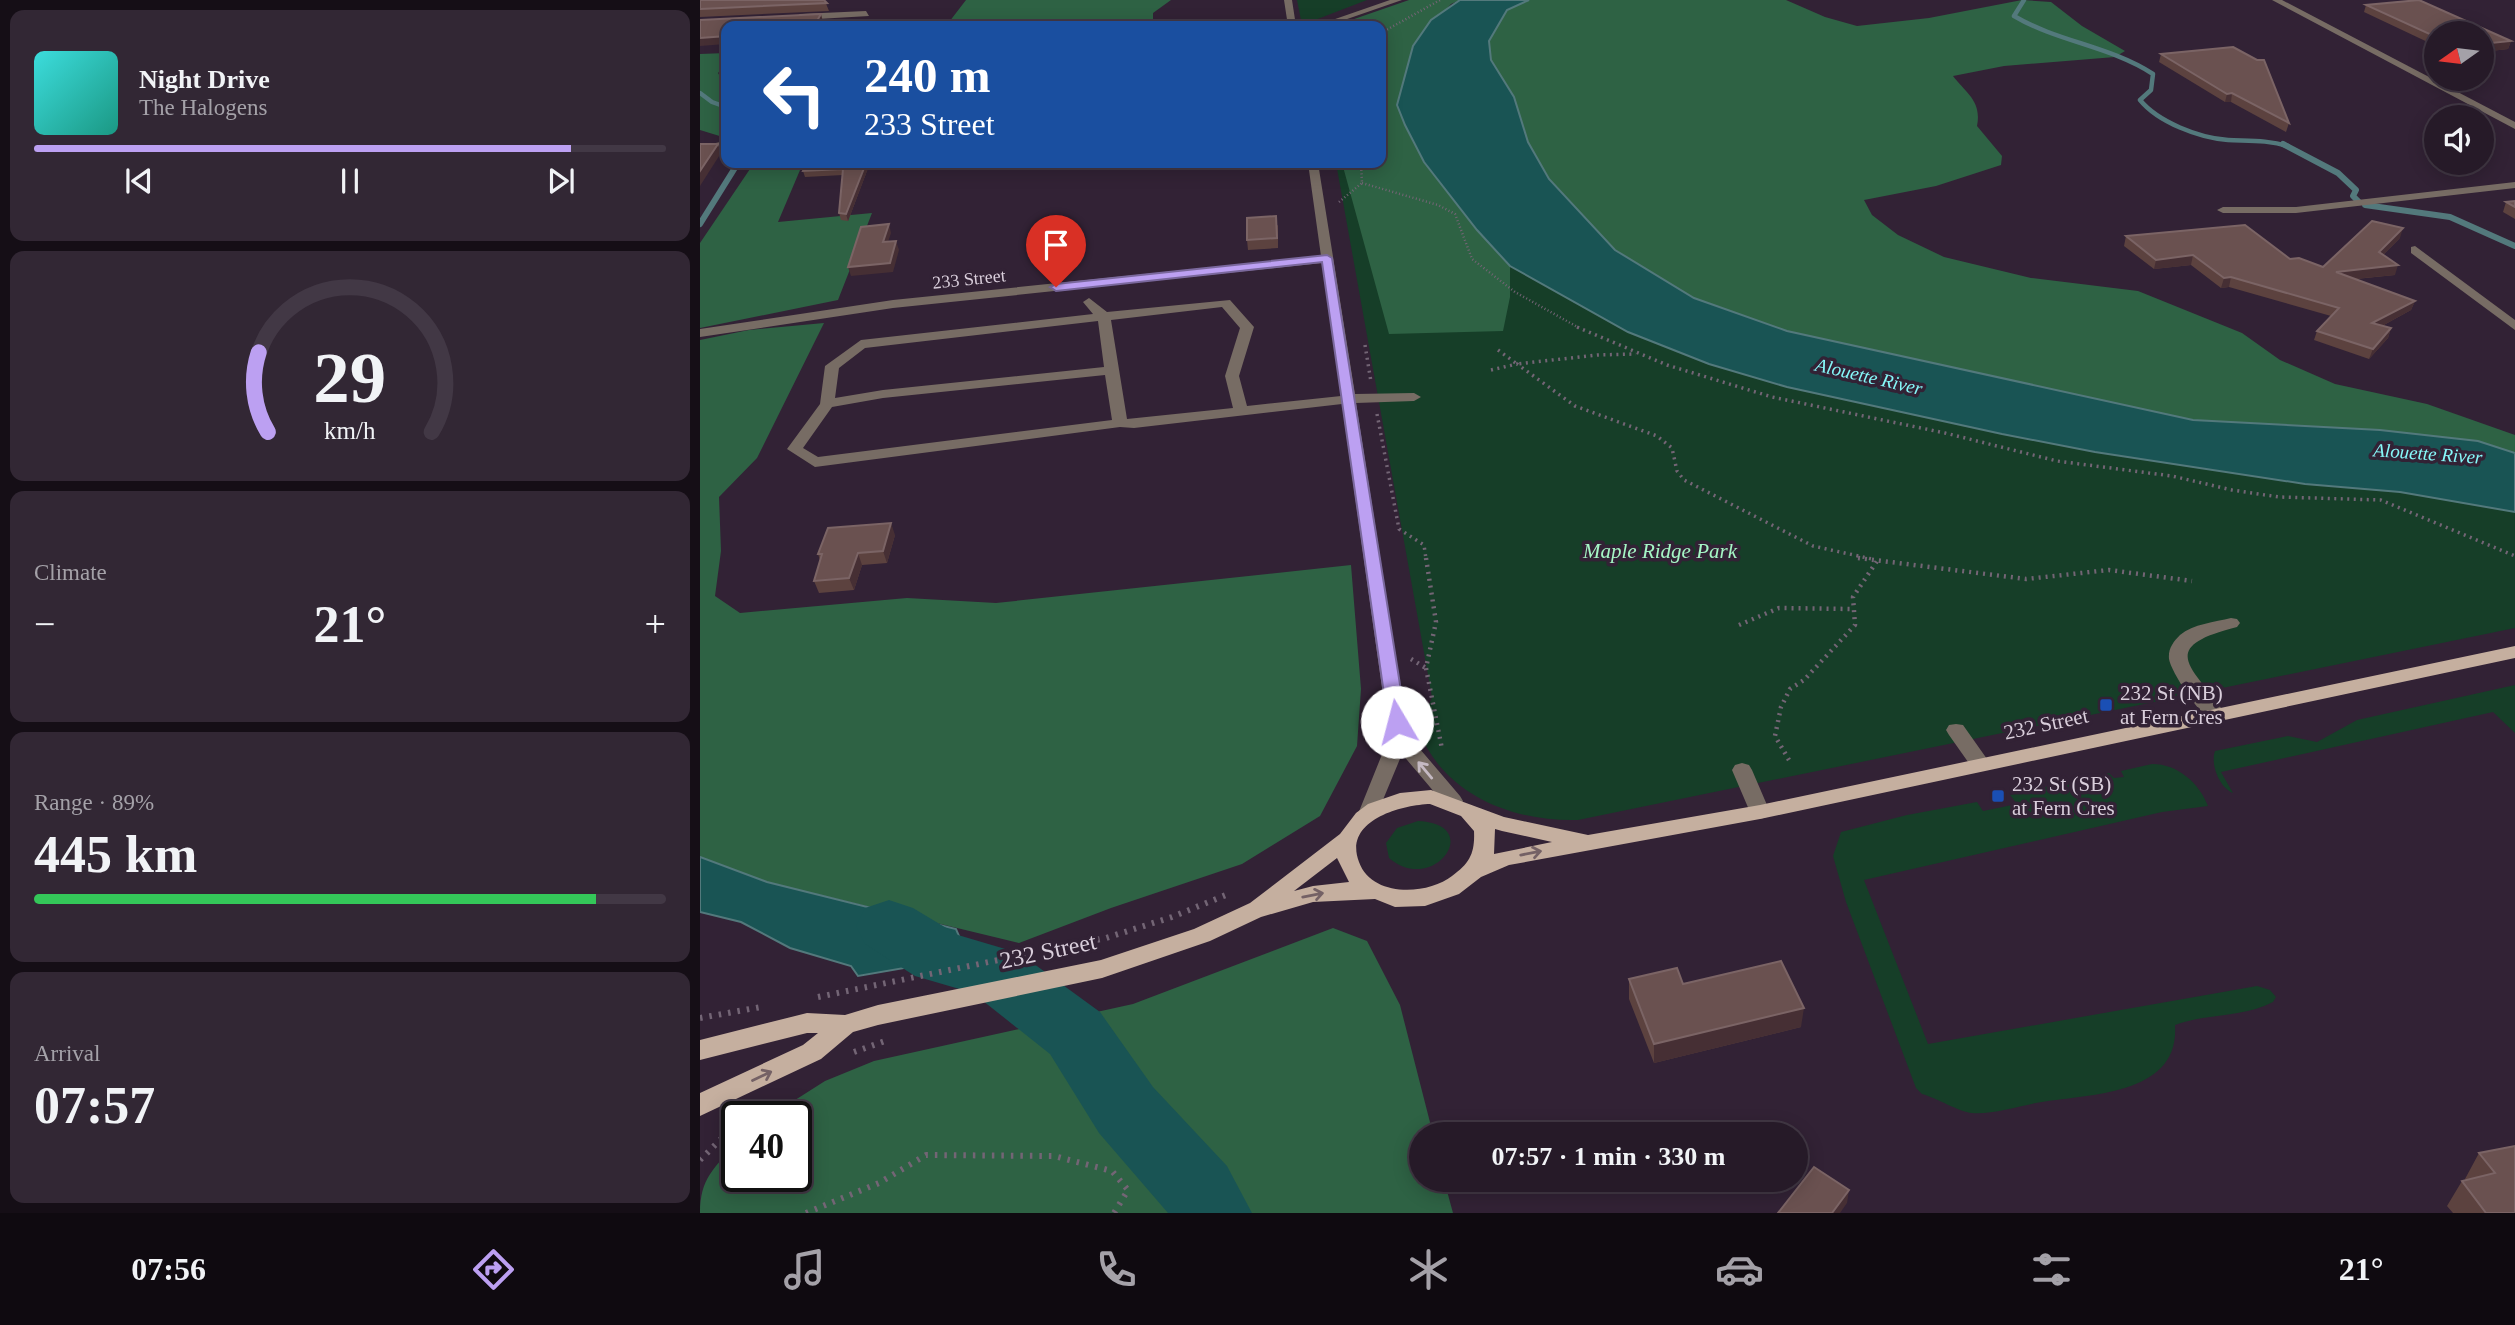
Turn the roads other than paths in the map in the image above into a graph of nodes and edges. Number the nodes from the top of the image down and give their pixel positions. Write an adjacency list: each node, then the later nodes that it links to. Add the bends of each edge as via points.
1 (1288, 0): 6 (street)
2 (1398, 0): 7 (street)
3 (2277, 0): 8 (street)
4 (793, 18): 5 (street, via 868,10)
5 (862, 21)
6 (1292, 21)
7 (1334, 21)
8 (2515, 126)
9 (721, 145): 10 (street)
10 (700, 149)
11 (1314, 168): 15 (street)
12 (2515, 185): 13 (street, via 2296,210)
13 (2223, 210)
14 (2415, 250): 18 (street)
15 (1327, 258): 19 (street, 233 Street, via 893,304); 22 (street)
16 (1089, 302): 17 (street)
17 (1104, 317): 20 (street); 23 (street, via 861,344 832,366); 24 (street, via 1225,303 1247,327 1232,376)
18 (2515, 326)
19 (700, 333)
20 (1111, 370): 23 (street); 25 (street)
21 (1414, 397): 22 (street)
22 (1348, 400): 24 (street); 30 (street)
23 (827, 404): 25 (street, via 795,449 815,463)
24 (1241, 412): 25 (street)
25 (1120, 423)
26 (2231, 623): 28 (street, via 2193,632 2179,648 2178,664 2185,678)
27 (2515, 652): 28 (main road, 232 Street)
28 (2216, 715): 31 (main road, 232 Street)
29 (1956, 730): 31 (street)
30 (1399, 737): 33 (street, one-way to 30); 35 (street)
31 (1980, 764): 34 (main road, 232 Street)
32 (1742, 770): 34 (street)
33 (1453, 801): 35 (main road, via 1409,798); 36 (main road)
34 (1760, 812): 38 (main road, 232 Street)
35 (1368, 814): 37 (main road)
36 (1476, 815): 38 (main road, 232 Street); 39 (main road, via 1486,834 1486,852)
37 (1346, 841): 40 (main road, via 1347,862 1356,878); 41 (main road, 232 Street)
38 (1587, 842): 39 (main road, 232 Street, one-way to 38, via 1506,858)
39 (1477, 870): 40 (main road, via 1459,886 1433,896 1401,899)
40 (1373, 891): 41 (main road, 232 Street, one-way to 40, via 1313,894)
41 (1255, 910): 42 (main road, 232 Street, via 1202,935 1118,964)
42 (845, 1025): 43 (main road, 232 Street, via 807,1023); 44 (main road, 232 Street, one-way to 42, via 812,1052)
43 (700, 1050)
44 (700, 1105)

